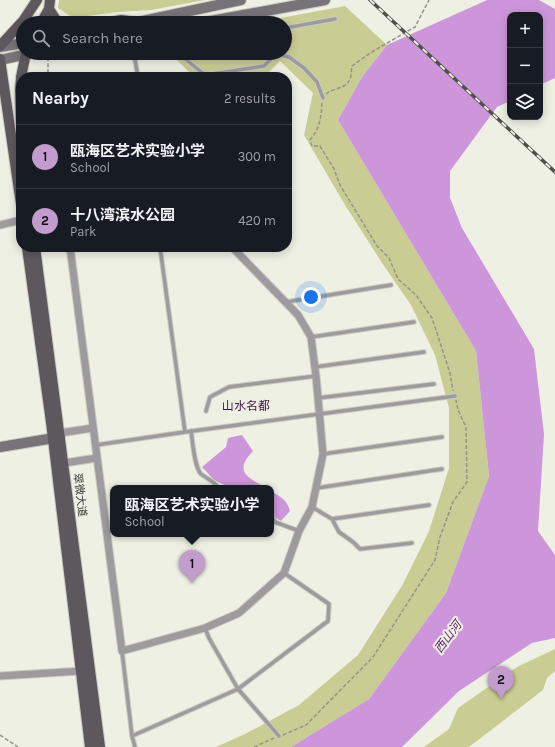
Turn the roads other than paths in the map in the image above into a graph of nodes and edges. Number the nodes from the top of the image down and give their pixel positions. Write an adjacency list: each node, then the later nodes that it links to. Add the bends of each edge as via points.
1 (36, 0): 5 (main road)
2 (241, 0): 8 (main road)
3 (325, 0): 9 (main road)
4 (49, 5): 6 (main road); 7 (main road)
5 (26, 16)
6 (44, 16)
7 (54, 16)
8 (168, 16)
9 (238, 16)
10 (335, 19): 11 (lane)
11 (292, 27)
12 (16, 28): 14 (main road)
13 (16, 43): 14 (main road)
14 (0, 46)
15 (16, 56): 17 (main road)
16 (292, 59): 26 (lane, via 316,82)
17 (0, 60): 28 (main road)
18 (26, 60): 22 (main road)
19 (135, 60): 23 (lane)
20 (187, 60): 24 (lane)
21 (270, 60): 25 (lane, via 264,66)
22 (22, 72)
23 (137, 72)
24 (201, 72)
25 (225, 72)
26 (323, 98)
27 (0, 119): 28 (main road)
28 (11, 132): 29 (main road)
29 (16, 168)
30 (16, 221): 31 (street)
31 (0, 225)
32 (28, 252): 52 (main road, 翠微大道)
33 (36, 252): 52 (main road, 翠微大道)
34 (71, 252): 49 (street)
35 (161, 252): 51 (lane)
36 (237, 252): 38 (street)
37 (391, 285): 38 (lane)
38 (285, 302): 40 (street, via 298,315)
39 (414, 322): 40 (lane)
40 (311, 337): 42 (street)
41 (424, 352): 42 (lane)
42 (315, 367): 43 (street)
43 (316, 376): 46 (street); 47 (lane, via 229,387 210,397)
44 (434, 384): 46 (lane)
45 (455, 396): 48 (lane)
46 (318, 398): 48 (street)
47 (206, 411)
48 (320, 414): 50 (lane); 56 (street)
49 (93, 428): 52 (street); 54 (street)
50 (190, 431): 51 (lane); 60 (lane, via 197,468)
51 (185, 432): 54 (lane)
52 (58, 436): 55 (main road); 58 (main road, 翠微大道); 71 (main road, 翠微大道)
53 (442, 437): 56 (lane)
54 (95, 445): 57 (street)
55 (0, 448)
56 (323, 454): 61 (street)
57 (97, 458): 58 (street); 70 (street)
58 (64, 463): 77 (main road, 翠微大道)
59 (442, 469): 61 (lane)
60 (216, 485)
61 (317, 488): 63 (street)
62 (430, 505): 64 (lane)
63 (312, 507): 64 (lane); 66 (street)
64 (332, 519): 67 (lane, via 339,532 360,549)
65 (274, 520): 66 (lane)
66 (299, 531): 68 (street)
67 (412, 543)
68 (284, 573): 69 (street, via 239,613); 73 (lane, via 329,604 328,621)
69 (204, 628): 70 (street); 73 (lane)
70 (122, 651): 74 (lane)
71 (81, 670): 72 (street); 76 (main road, 翠微大道)
72 (0, 676)
73 (238, 689): 74 (lane); 75 (lane)
74 (132, 736): 78 (lane)
75 (279, 736)
76 (90, 747)
77 (100, 747)
78 (135, 747)

